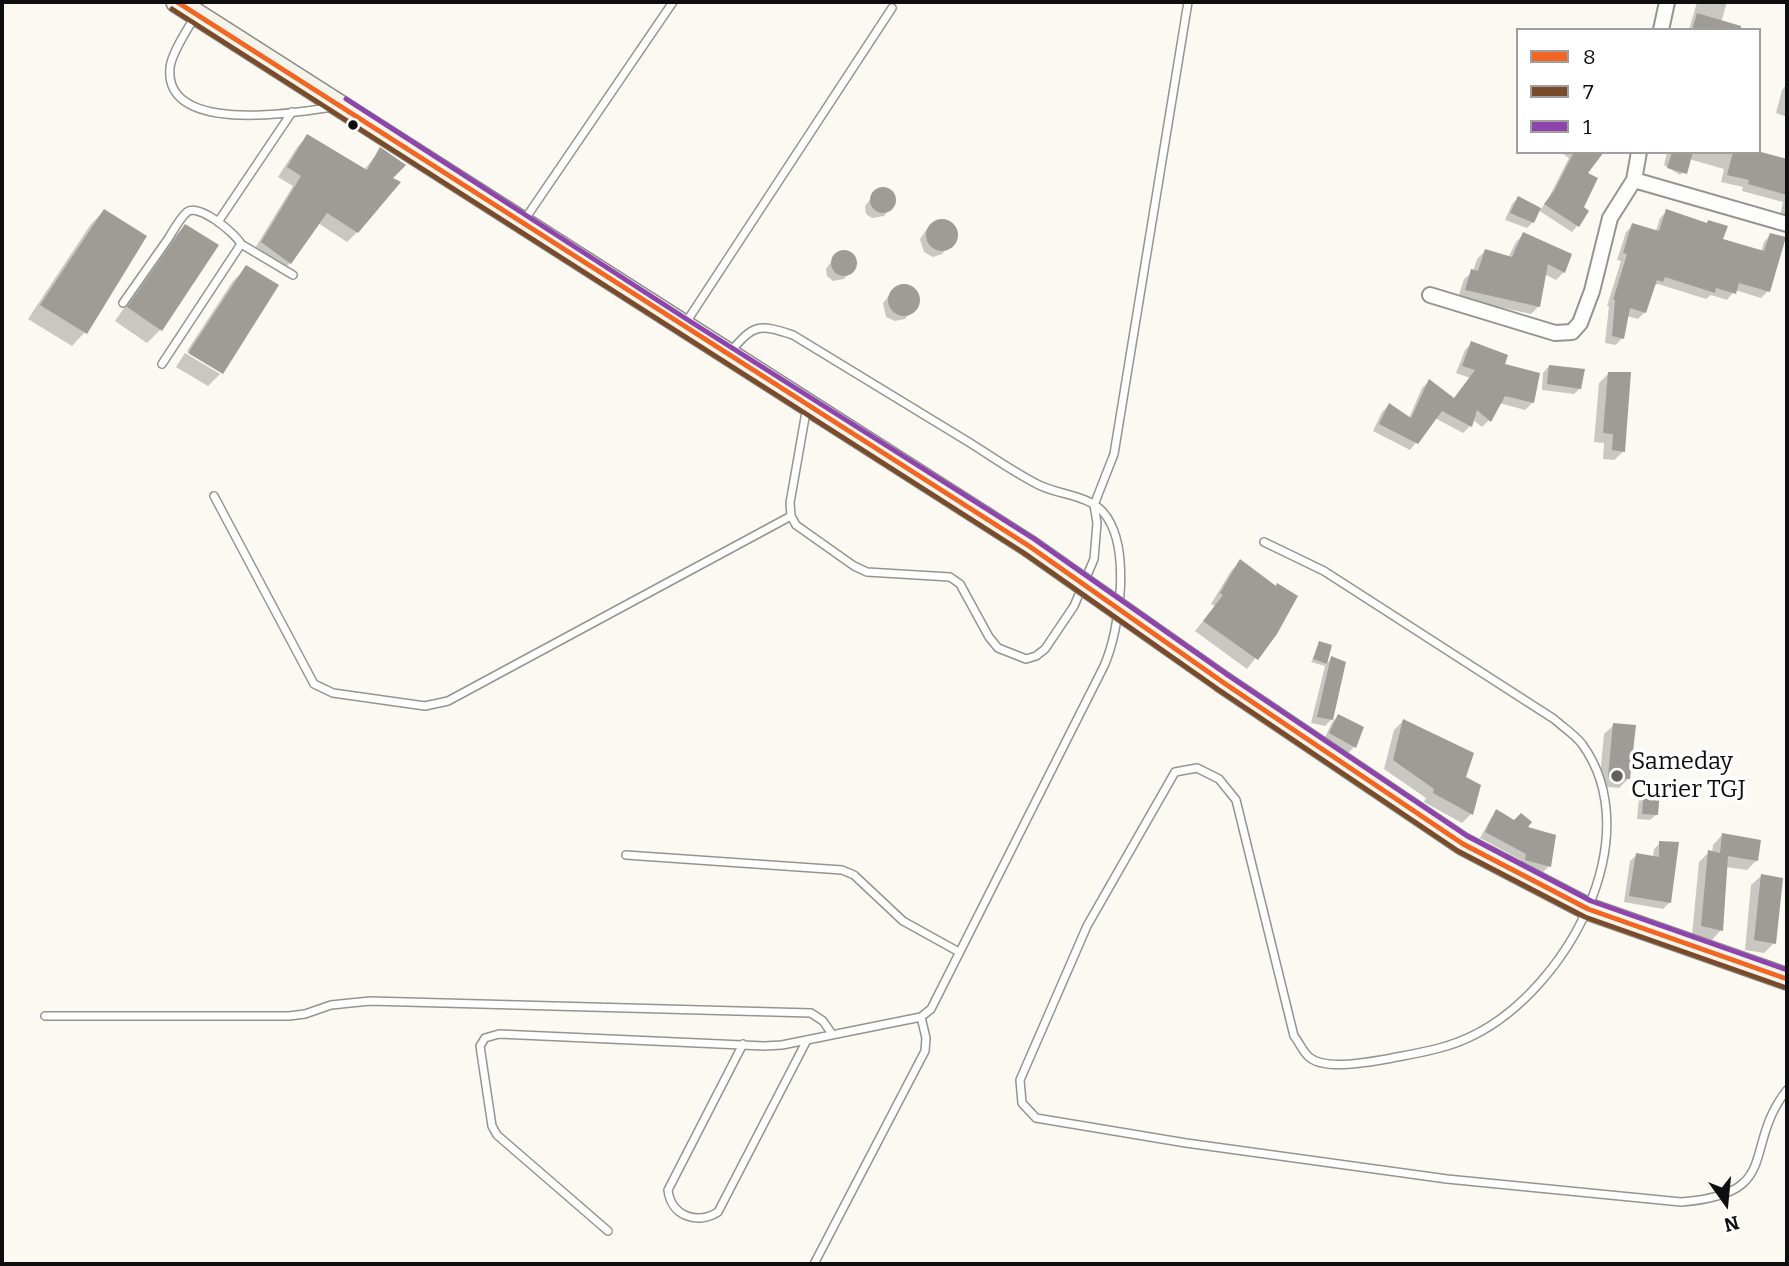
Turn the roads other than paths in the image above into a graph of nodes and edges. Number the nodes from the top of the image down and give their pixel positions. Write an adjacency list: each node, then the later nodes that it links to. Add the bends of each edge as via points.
1 (177, 2): 6 (main road)
2 (673, 2): 13 (lane)
3 (1188, 2): 24 (lane, via 1114,454)
4 (1667, 2): 7 (street)
5 (892, 8): 19 (lane)
6 (197, 15): 8 (main road); 9 (lane, via 169,67 177,96 196,109 225,115)
7 (1661, 28)
8 (341, 106): 9 (lane); 13 (main road)
9 (292, 111): 12 (lane)
10 (1639, 154): 11 (street)
11 (1634, 180): 14 (street); 17 (street, via 1610,218 1592,291 1572,332 1555,333)
12 (218, 222): 15 (lane); 18 (lane, via 199,210 188,211)
13 (523, 223): 19 (main road)
14 (1787, 224)
15 (241, 244): 16 (lane); 21 (lane)
16 (293, 275)
17 (1430, 295)
18 (123, 303)
19 (683, 327): 20 (main road)
20 (727, 355): 22 (main road); 24 (lane, via 749,331 758,328 793,335 1040,485)
21 (162, 364)
22 (807, 406): 25 (lane); 28 (main road, bridge, via 1029,546 1462,844)
23 (214, 496): 25 (lane, via 314,684 333,692 425,706 448,701)
24 (1094, 505): 25 (lane, via 1094,559 1074,606 1045,649 1026,659 998,648 960,584 950,577 867,572 796,525); 29 (lane, via 1110,523 1120,560 1112,648)
25 (791, 516)
26 (1264, 542): 28 (lane, via 1324,571 1554,719 1582,743 1607,808 1602,869)
27 (626, 855): 29 (lane, via 842,870 855,875 903,921)
28 (1588, 909): 30 (main road); 36 (lane, via 1553,970 1475,1035 1436,1049 1366,1063 1331,1065 1310,1059 1294,1036 1236,800 1219,779 1198,768 1175,772 1087,926 1020,1080 1022,1103 1036,1118 1186,1143 1447,1179 1681,1202 1707,1200 1742,1186 1752,1175 1769,1120)
29 (960, 951): 32 (lane, via 931,1009)
30 (1787, 979)
31 (45, 1016): 33 (lane, via 289,1016 370,1001 811,1013)
32 (921, 1017): 33 (lane); 38 (lane, via 925,1051)
33 (832, 1034): 34 (lane)
34 (807, 1040): 35 (lane); 35 (lane, via 718,1212 696,1219 677,1210 668,1190)
35 (743, 1044): 37 (lane, via 499,1034 485,1038 480,1046 497,1135)
36 (1787, 1090)
37 (608, 1231)
38 (814, 1264)

